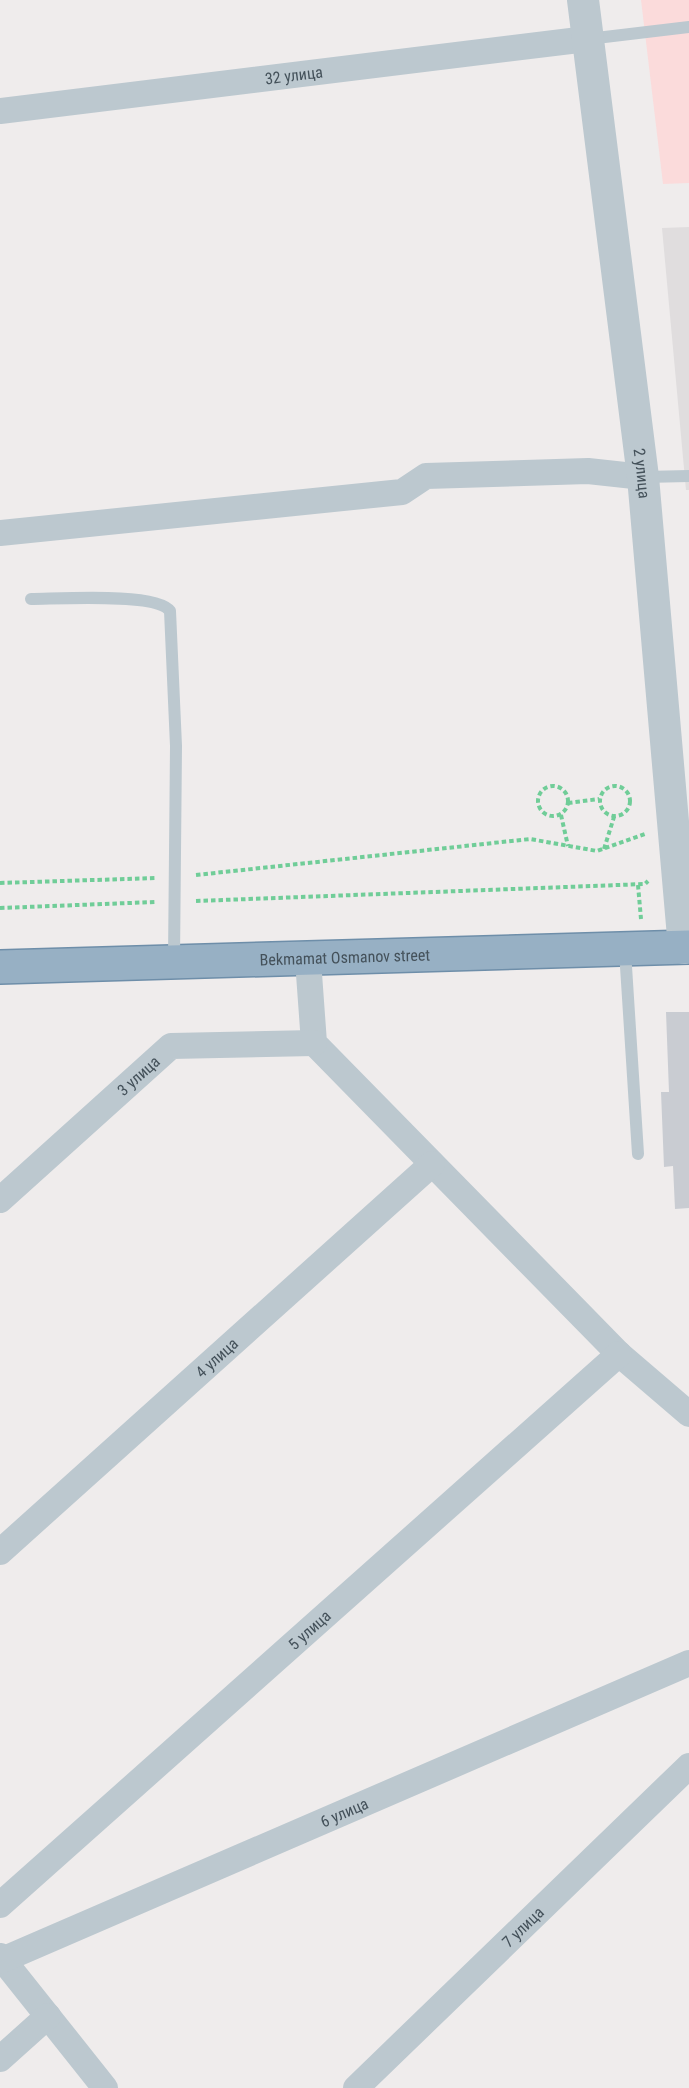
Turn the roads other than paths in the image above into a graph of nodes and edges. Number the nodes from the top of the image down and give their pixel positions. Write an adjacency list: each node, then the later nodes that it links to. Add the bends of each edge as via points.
1 (583, 0): 3 (street, 2 улица)
2 (689, 27): 3 (lane)
3 (587, 39): 4 (street, 32 улица); 6 (street, 2 улица)
4 (0, 111)
5 (689, 476): 6 (lane)
6 (643, 477): 7 (street, via 588,471 426,476 402,492); 9 (street, 2 улица)
7 (0, 533)
8 (31, 599): 12 (lane, via 147,600 170,611 176,746)
9 (687, 947): 10 (highway, Bekmamat Osmanov street)
10 (625, 950): 11 (highway, Bekmamat Osmanov street); 15 (lane)
11 (308, 960): 12 (highway, Bekmamat Osmanov street); 14 (street)
12 (174, 964): 13 (highway, Bekmamat Osmanov street)
13 (0, 967)
14 (314, 1042): 16 (street); 17 (street, 3 улица, via 171,1046)
15 (638, 1154)
16 (432, 1164): 18 (street); 20 (street, 4 улица)
17 (0, 1200)
18 (619, 1354): 19 (street); 23 (street, 5 улица)
19 (689, 1414)
20 (0, 1552)
21 (689, 1663): 24 (street, 6 улица)
22 (689, 1766): 28 (street, 7 улица)
23 (0, 1905)
24 (2, 1959): 25 (street)
25 (48, 2016): 26 (street); 27 (street)
26 (0, 2059)
27 (105, 2088)
28 (356, 2088)

